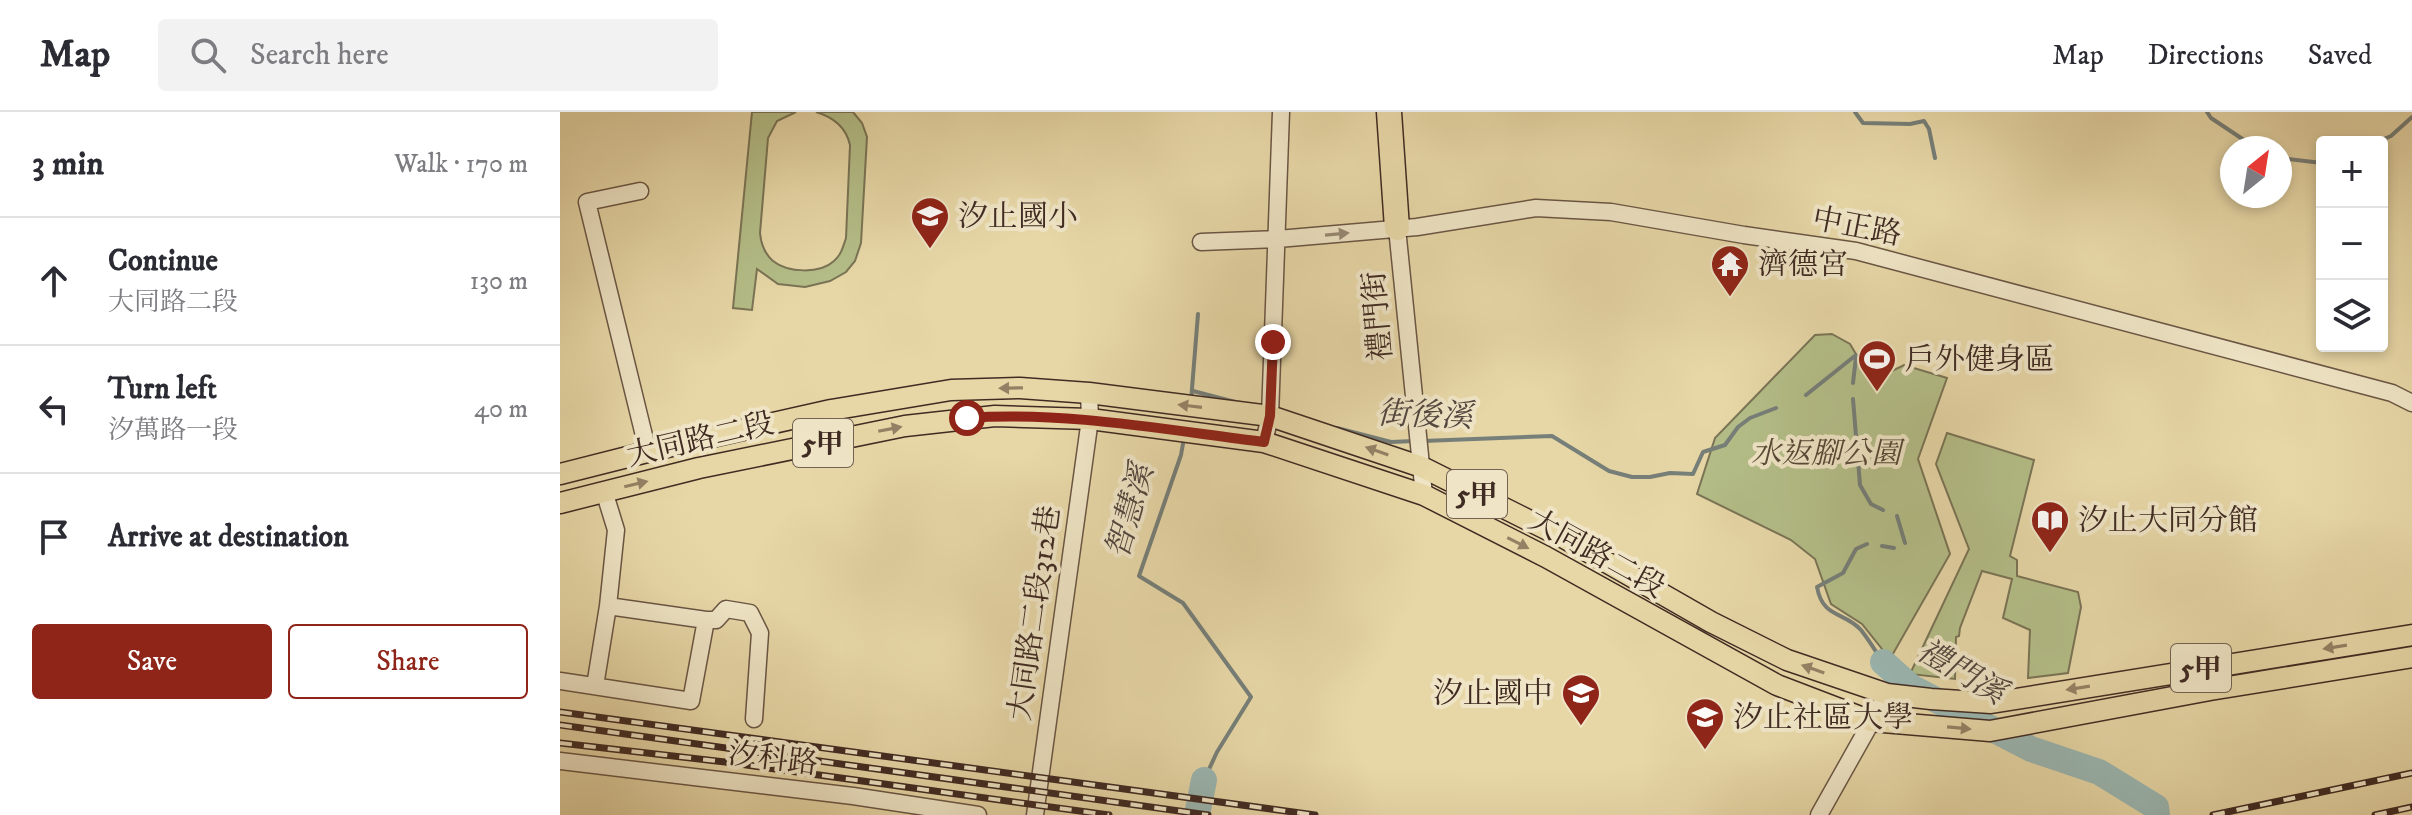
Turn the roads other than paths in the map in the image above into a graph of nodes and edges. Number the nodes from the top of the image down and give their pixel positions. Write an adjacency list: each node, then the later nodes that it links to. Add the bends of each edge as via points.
1 (1281, 112): 5 (street)
2 (1389, 124): 4 (highway)
3 (640, 191): 12 (street, via 587,202)
4 (1397, 228): 5 (street, 中正路, one-way to 4); 8 (street, 中正路, via 1536,208 1564,209 1856,251 2355,382); 13 (street, 禮門街)
5 (1278, 239): 6 (street, 中正路); 9 (street)
6 (1201, 242)
7 (1089, 393): 9 (main road, 大同路二段 / 5甲, one-way to 7, via 1246,413); 10 (street, 大同路二段312巷); 12 (main road, 大同路二段 / 5甲, one-way to 12, via 951,390 831,410)
8 (2412, 403)
9 (1270, 410): 11 (street); 13 (main road, 大同路二段 / 5甲, one-way to 9)
10 (1090, 419): 11 (main road, 大同路二段 / 5甲); 15 (main road, 大同路二段 / 5甲, one-way to 10, via 905,426 995,416); 34 (street, 大同路二段312巷)
11 (1264, 442): 17 (main road, 大同路二段 / 5甲)
12 (655, 450): 14 (main road, 大同路二段 / 5甲); 15 (main road)
13 (1420, 450): 17 (street, 禮門街); 19 (main road, 大同路二段 / 5甲)
14 (560, 474)
15 (675, 475): 16 (main road, 大同路二段 / 5甲, one-way to 15)
16 (604, 491): 18 (main road, 大同路二段 / 5甲); 20 (street, via 616,530)
17 (1424, 495): 22 (main road, 大同路二段 / 5甲, one-way to 22)
18 (560, 503)
19 (1671, 599): 22 (main road); 27 (main road, 大同路二段 / 5甲, one-way to 19, via 1787,660)
20 (608, 606): 21 (street); 26 (street)
21 (706, 620): 26 (street, via 691,701); 29 (street, via 716,620 726,609 750,613 760,633)
22 (1659, 621): 30 (main road, 大同路二段 / 5甲, via 1777,685)
23 (2412, 635): 28 (main road, 大同路二段 / 5甲, one-way to 28)
24 (2412, 657): 31 (main road, 大同路二段 / 5甲)
25 (560, 681): 26 (street)
26 (595, 686)
27 (1887, 694): 28 (main road, 大同路二段 / 5甲); 30 (street)
28 (1991, 703): 31 (main road)
29 (754, 719)
30 (1871, 721): 31 (main road, 大同路二段 / 5甲, one-way to 31); 35 (street)
31 (1990, 731)
32 (560, 761): 33 (street, 汐科路)
33 (978, 815)
34 (1035, 815)
35 (1819, 815)

